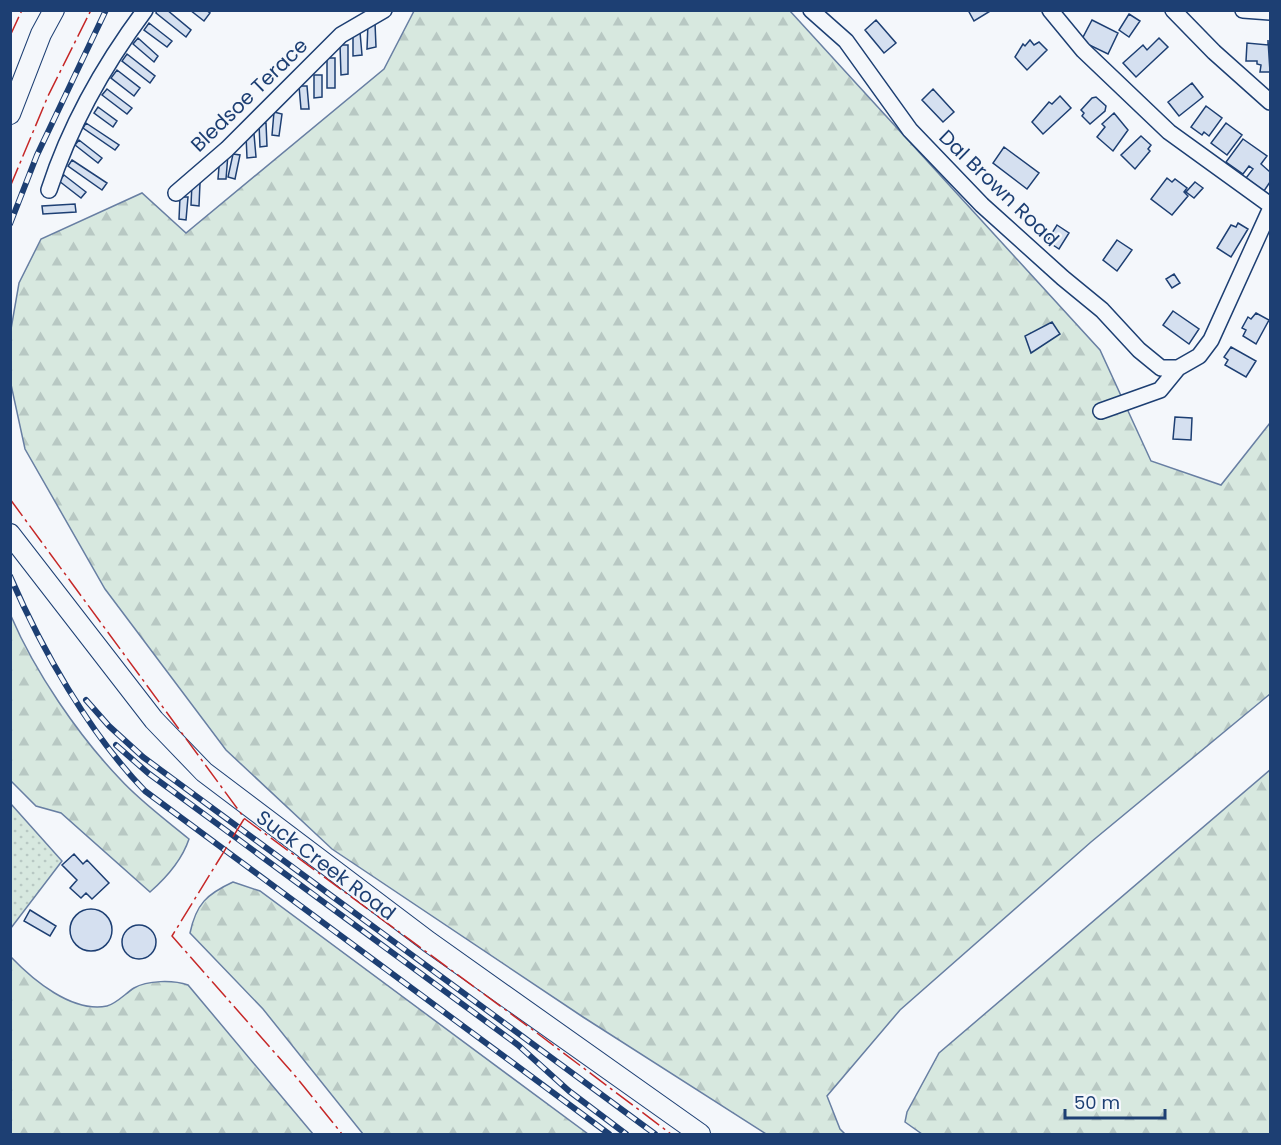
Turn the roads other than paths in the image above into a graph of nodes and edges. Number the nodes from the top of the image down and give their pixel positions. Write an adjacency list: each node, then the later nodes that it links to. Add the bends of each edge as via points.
1 (54, 10): 10 (main road)
2 (145, 10): 11 (street, via 104,68 63,148)
3 (384, 10): 12 (street, Bledsoe Terace, via 341,35 227,149)
4 (811, 10): 15 (street, Dal Brown Road, via 846,41 910,130 982,205 1102,310 1139,350 1161,368)
5 (1050, 10): 13 (street, via 1083,50 1169,132)
6 (1173, 10): 9 (street)
7 (1243, 10): 8 (street)
8 (1270, 12)
9 (1270, 102)
10 (10, 114)
11 (50, 190)
12 (176, 193)
13 (1270, 205)
14 (1270, 210): 15 (street, via 1211,340 1199,356)
15 (1178, 368): 16 (street, via 1160,390)
16 (1101, 411)
17 (10, 534): 18 (main road, Suck Creek Road, via 154,720 204,772 429,942 682,1125)
18 (700, 1134)

